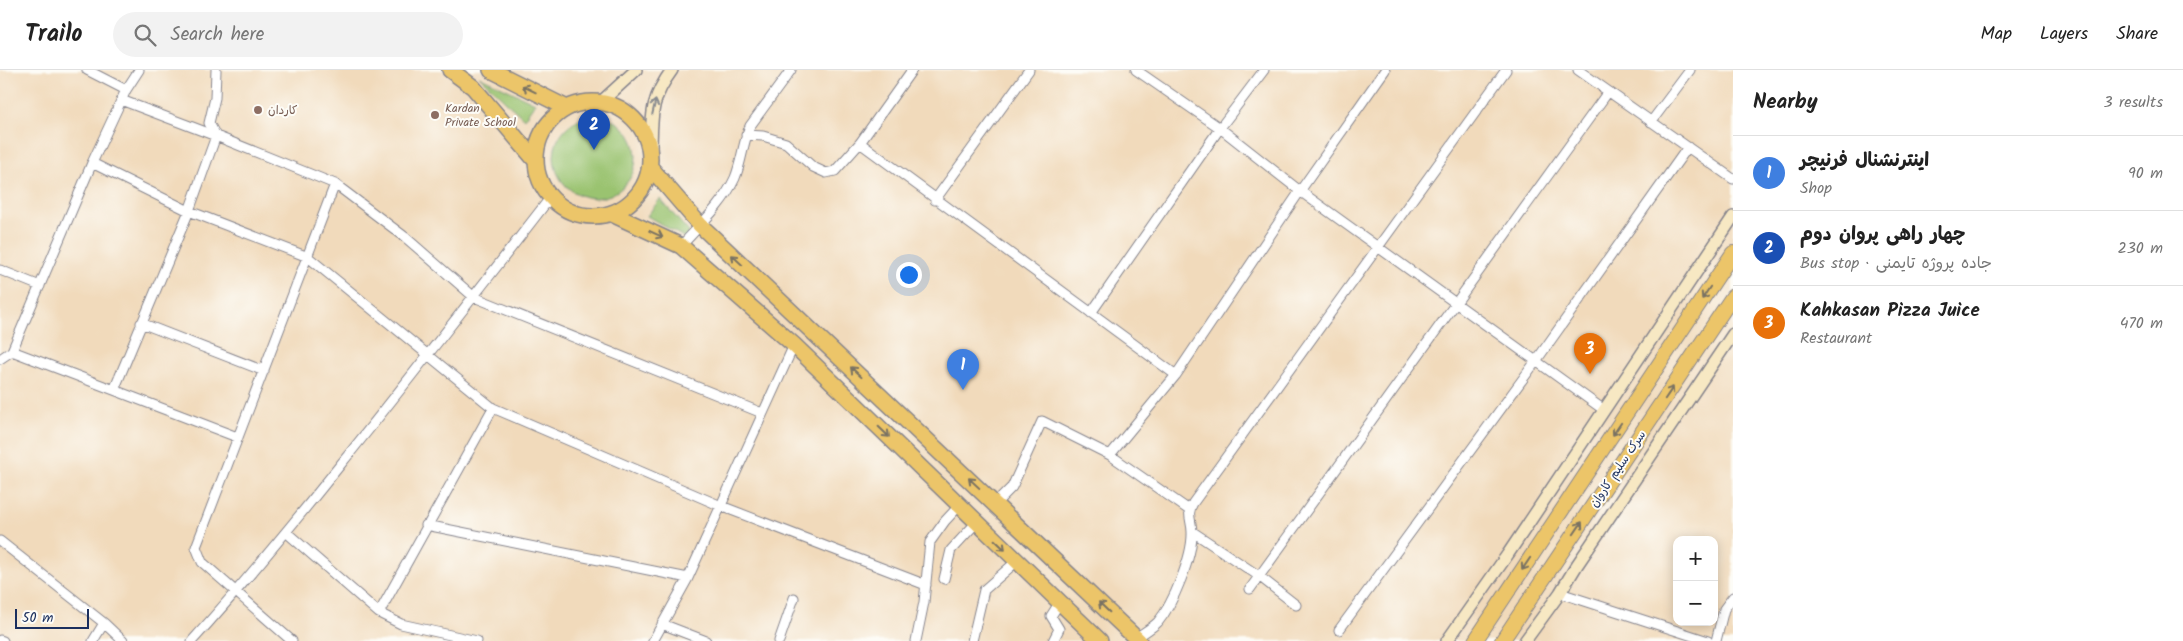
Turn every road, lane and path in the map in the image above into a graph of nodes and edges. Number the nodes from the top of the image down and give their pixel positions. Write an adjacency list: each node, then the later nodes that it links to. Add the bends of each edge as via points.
1 (86, 70): 17 (street)
2 (139, 70): 17 (street)
3 (216, 70): 25 (street, via 215,98 209,123)
4 (450, 70): 29 (highway, via 473,87)
5 (491, 70): 21 (highway, one-way to 5)
6 (636, 70): 20 (street)
7 (672, 70): 28 (street, one-way to 7, via 652,112 659,89)
8 (791, 70): 24 (street)
9 (912, 70): 26 (street)
10 (1029, 70): 36 (street)
11 (1136, 70): 23 (street)
12 (1264, 70): 23 (street)
13 (1385, 70): 34 (street)
14 (1506, 70): 42 (street)
15 (1578, 70): 18 (street)
16 (1690, 70): 22 (street)
17 (126, 90): 19 (street)
18 (1608, 92): 22 (street); 49 (street)
19 (122, 100): 25 (street); 30 (street)
20 (601, 102): 21 (highway, via 583,102); 28 (highway, via 624,110 642,127)
21 (567, 108): 29 (highway, via 546,126 539,139)
22 (1651, 122): 27 (street)
23 (1220, 128): 34 (street); 50 (street)
24 (746, 135): 26 (street, via 786,143 813,167 826,173 835,171); 40 (street, via 735,179)
25 (216, 136): 33 (street); 37 (street)
26 (860, 143): 36 (street)
27 (1688, 147): 32 (street); 57 (street)
28 (651, 150): 31 (highway)
29 (535, 160): 35 (highway, via 539,180)
30 (92, 163): 37 (street); 46 (street)
31 (651, 168): 38 (highway, via 640,193 630,204); 40 (highway)
32 (1733, 178)
33 (336, 184): 44 (street); 48 (street, via 405,237)
34 (1300, 191): 42 (street); 59 (street)
35 (550, 198): 38 (highway, via 568,211 590,217); 48 (street)
36 (935, 200): 50 (street)
37 (189, 211): 44 (street); 51 (street)
38 (612, 214): 41 (highway, one-way to 41)
39 (1733, 217): 62 (street)
40 (700, 225): 41 (street); 66 (highway, one-way to 40)
41 (681, 246): 53 (highway)
42 (1379, 248): 49 (street); 69 (street)
43 (1733, 253): 105 (main road, one-way to 105)
44 (308, 257): 55 (street); 58 (street)
45 (0, 270): 46 (street)
46 (40, 286): 54 (street)
47 (1733, 296): 106 (main road, سرک سلیم کاروان, one-way to 47)
48 (474, 297): 55 (street); 63 (street)
49 (1457, 304): 57 (street); 76 (street)
50 (1091, 313): 59 (street)
51 (141, 324): 58 (street); 60 (street)
52 (1733, 334): 82 (street)
53 (794, 345): 63 (street); 67 (highway, one-way to 67)
54 (12, 351): 56 (street); 60 (street)
55 (429, 355): 61 (street); 72 (street)
56 (0, 359)
57 (1536, 361): 62 (street); 90 (street)
58 (264, 371): 64 (street)
59 (1176, 375): 65 (street)
60 (114, 390): 64 (street)
61 (494, 408): 68 (street); 71 (street)
62 (1604, 410): 104 (street)
63 (762, 413): 68 (street)
64 (238, 437): 81 (street, via 196,547 202,562)
65 (1110, 455): 66 (street, via 1042,422 1012,487); 69 (street)
66 (996, 503): 91 (highway, one-way to 66)
67 (960, 505): 70 (highway); 79 (street, via 930,542)
68 (721, 506): 77 (street); 79 (street)
69 (1189, 510): 73 (street)
70 (976, 522): 75 (highway, one-way to 75); 78 (street, via 951,550)
71 (426, 525): 77 (street); 87 (street)
72 (286, 532): 81 (street); 87 (street)
73 (1192, 532): 76 (street); 91 (street, via 1184,572 1157,623)
74 (0, 541): 88 (street)
75 (1018, 562): 85 (highway); 101 (street, via 984,590)
76 (1259, 576): 80 (street); 86 (street)
77 (688, 578): 89 (street)
78 (944, 579)
79 (926, 585): 100 (street)
80 (1250, 588)
81 (237, 593): 94 (street); 95 (street)
82 (1560, 593): 107 (street); 108 (street)
83 (794, 598): 99 (street)
84 (1733, 598): 109 (street, via 1724,609)
85 (1060, 602): 102 (street, via 1051,616 1059,629); 103 (highway)
86 (1296, 605)
87 (379, 612): 96 (street, via 401,624)
88 (104, 623): 92 (street); 93 (street)
89 (662, 624): 97 (street); 98 (street)
90 (1339, 630)
91 (1138, 639)
92 (93, 641)
93 (123, 641)
94 (192, 641)
95 (292, 641)
96 (477, 641)
97 (653, 641)
98 (706, 641)
99 (779, 641)
100 (916, 641)
101 (972, 641)
102 (1054, 641)
103 (1100, 641)
104 (1448, 641)
105 (1475, 641)
106 (1502, 641)
107 (1525, 641)
108 (1708, 641)
109 (1716, 641)

